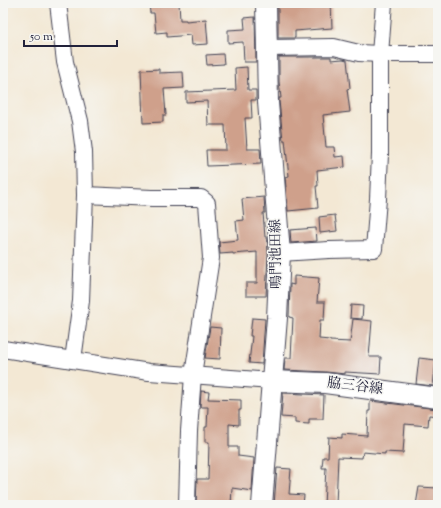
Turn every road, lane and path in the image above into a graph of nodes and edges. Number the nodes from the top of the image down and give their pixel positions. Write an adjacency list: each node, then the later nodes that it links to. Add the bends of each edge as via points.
1 (58, 3): 7 (street, via 65,62 80,122)
2 (266, 3): 4 (main road, 鳴門池田線)
3 (384, 3): 5 (street)
4 (267, 48): 5 (street, via 334,47 359,53); 8 (main road, 鳴門池田線, via 268,102)
5 (380, 54): 6 (street); 8 (street, via 380,154 374,249)
6 (438, 54)
7 (85, 195): 10 (street, via 80,301); 11 (street, via 201,198 207,203 211,258)
8 (280, 254): 12 (main road, 鳴門池田線)
9 (3, 349): 10 (street)
10 (74, 360): 11 (street, via 149,372)
11 (193, 375): 12 (street); 14 (street)
12 (272, 381): 13 (main road, 脇三谷線, via 325,383); 15 (main road, 鳴門池田線)
13 (438, 398)
14 (187, 505)
15 (262, 505)

